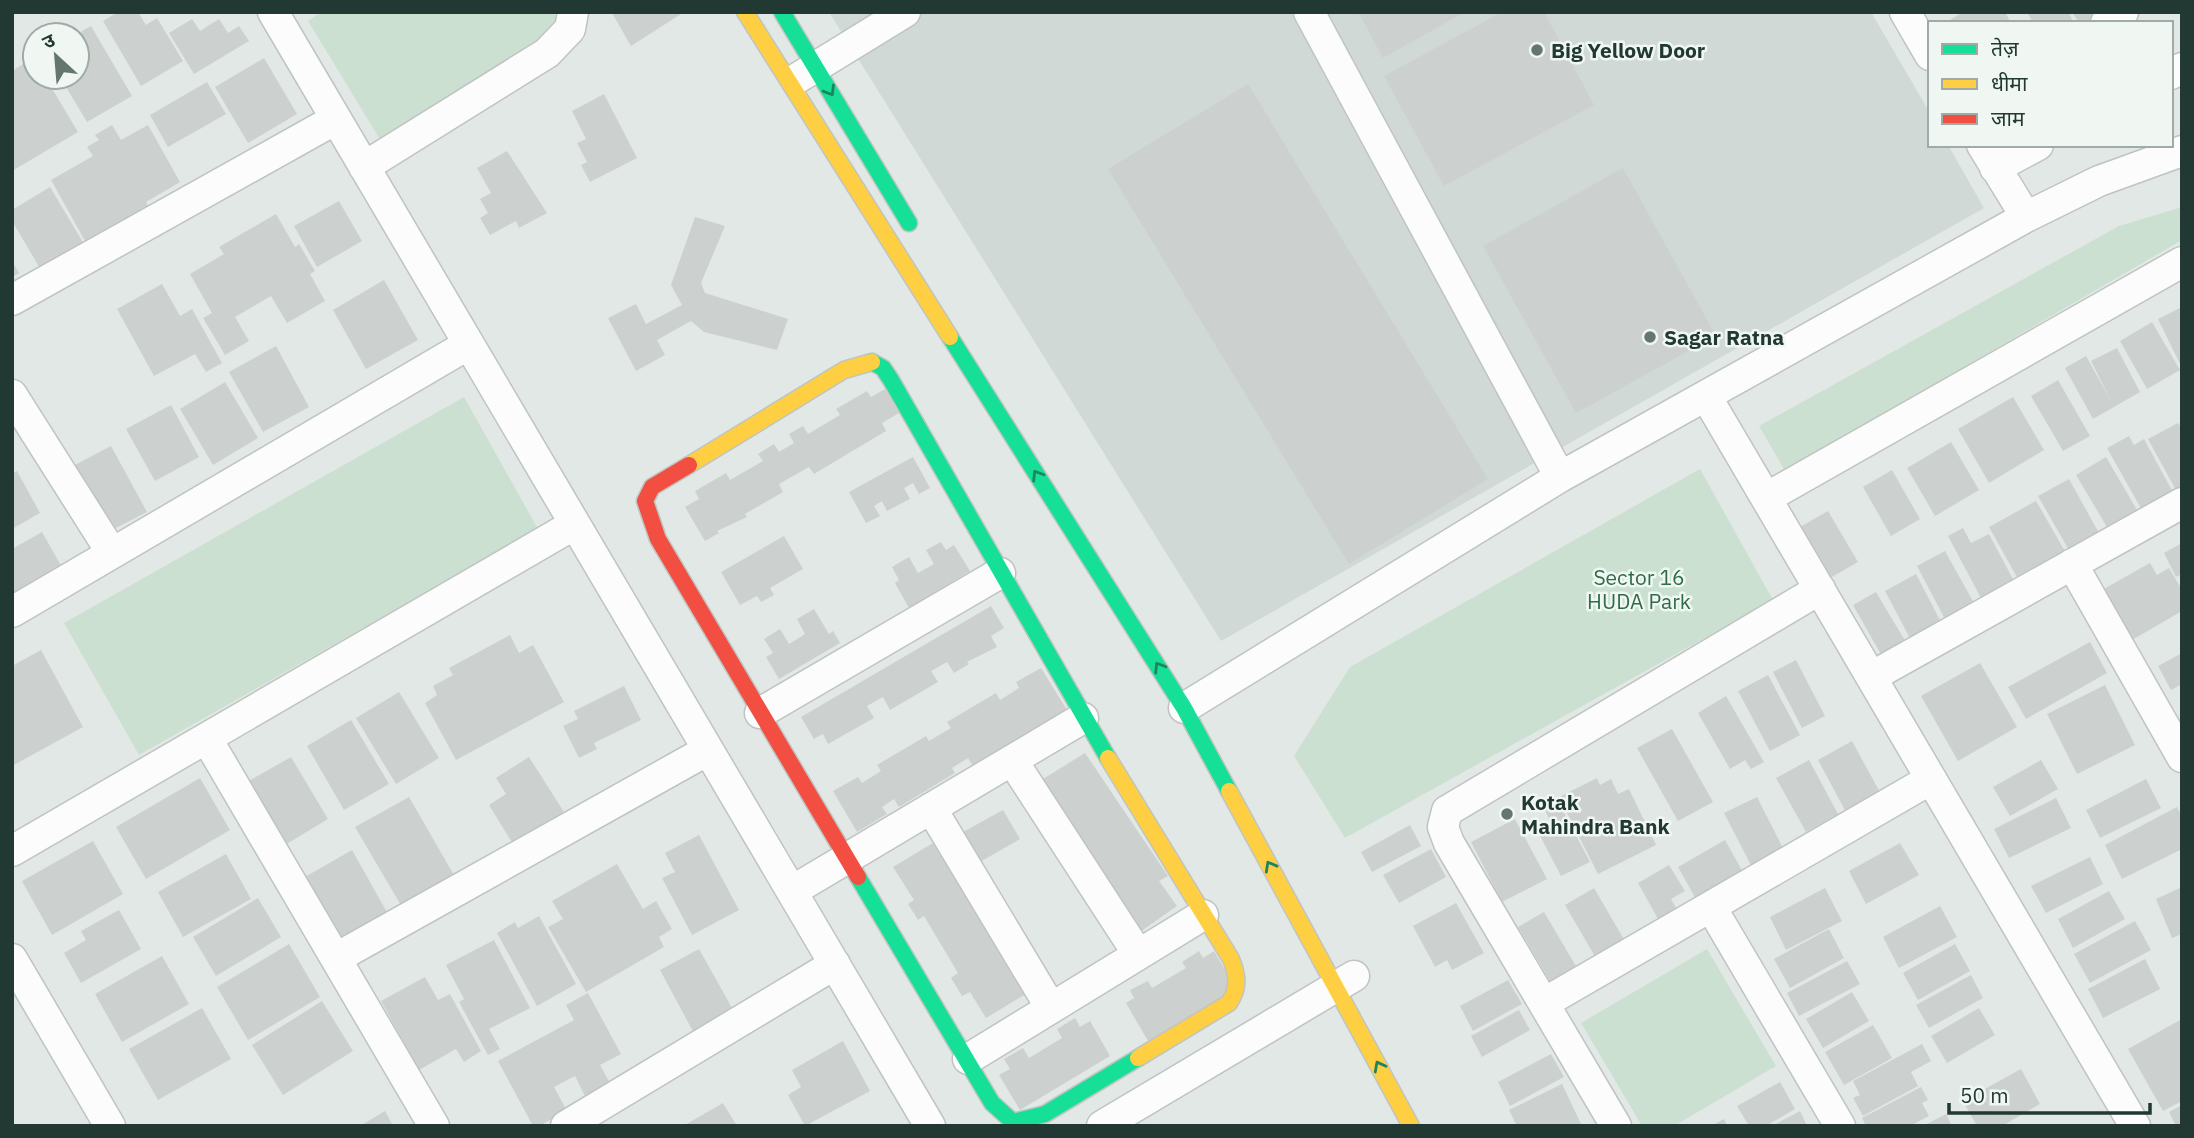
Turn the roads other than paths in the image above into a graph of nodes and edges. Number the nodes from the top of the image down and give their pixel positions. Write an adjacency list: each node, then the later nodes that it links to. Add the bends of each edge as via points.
1 (273, 12): 11 (street)
2 (573, 12): 15 (street, via 570,30 547,53)
3 (745, 12): 10 (street)
4 (782, 12): 9 (street)
5 (905, 12): 9 (street)
6 (1308, 12): 23 (street)
7 (1905, 12): 8 (street)
8 (1928, 52)
9 (815, 67): 10 (street); 17 (street, one-way to 17)
10 (790, 83): 33 (street, one-way to 10)
11 (335, 119): 15 (street); 19 (street)
12 (2030, 147): 14 (street)
13 (2182, 151): 16 (street, via 2099,181)
14 (1989, 157): 16 (street)
15 (364, 167): 20 (street)
16 (2026, 217): 22 (street)
17 (915, 234)
18 (2182, 262): 24 (street)
19 (12, 300)
20 (469, 344): 26 (street); 27 (street)
21 (12, 395): 27 (street)
22 (1706, 396): 23 (street); 24 (street)
23 (1560, 477): 33 (street)
24 (1766, 498): 30 (street)
25 (2182, 503): 28 (street)
26 (575, 524): 36 (street); 37 (street)
27 (112, 553): 31 (street)
28 (2072, 564): 32 (street); 38 (street)
29 (1000, 573): 34 (street); 34 (street, via 883,368 872,362 844,370 652,487 645,501 658,539); 35 (street)
30 (1820, 589): 32 (street); 52 (street, via 1447,811 1443,827 1449,844)
31 (12, 612)
32 (1871, 677): 40 (street)
33 (1199, 700): 51 (street, one-way to 33)
34 (760, 713): 43 (street)
35 (1083, 718): 39 (street); 46 (street)
36 (207, 739): 42 (street); 48 (street)
37 (708, 750): 44 (street); 48 (street)
38 (2182, 757)
39 (1012, 760): 41 (street); 47 (street)
40 (1931, 779): 45 (street); 63 (street)
41 (931, 808): 43 (street); 53 (street)
42 (12, 851)
43 (845, 859): 44 (street); 54 (street)
44 (792, 891): 50 (street)
45 (1711, 906): 52 (street); 62 (street)
46 (1203, 915): 47 (street); 54 (street, via 1238,975 1238,990 1218,1010 1028,1120 1013,1122 1002,1116)
47 (1138, 954): 53 (street)
48 (338, 957): 56 (street)
49 (12, 959): 55 (street)
50 (835, 964): 57 (street); 58 (street)
51 (1349, 978): 59 (street); 60 (street, one-way to 51)
52 (1544, 1003): 61 (street)
53 (1051, 1008): 54 (street)
54 (968, 1059)
55 (110, 1126)
56 (434, 1126)
57 (566, 1126)
58 (930, 1126)
59 (1102, 1126)
60 (1411, 1126)
61 (1616, 1126)
62 (1840, 1126)
63 (2135, 1126)

